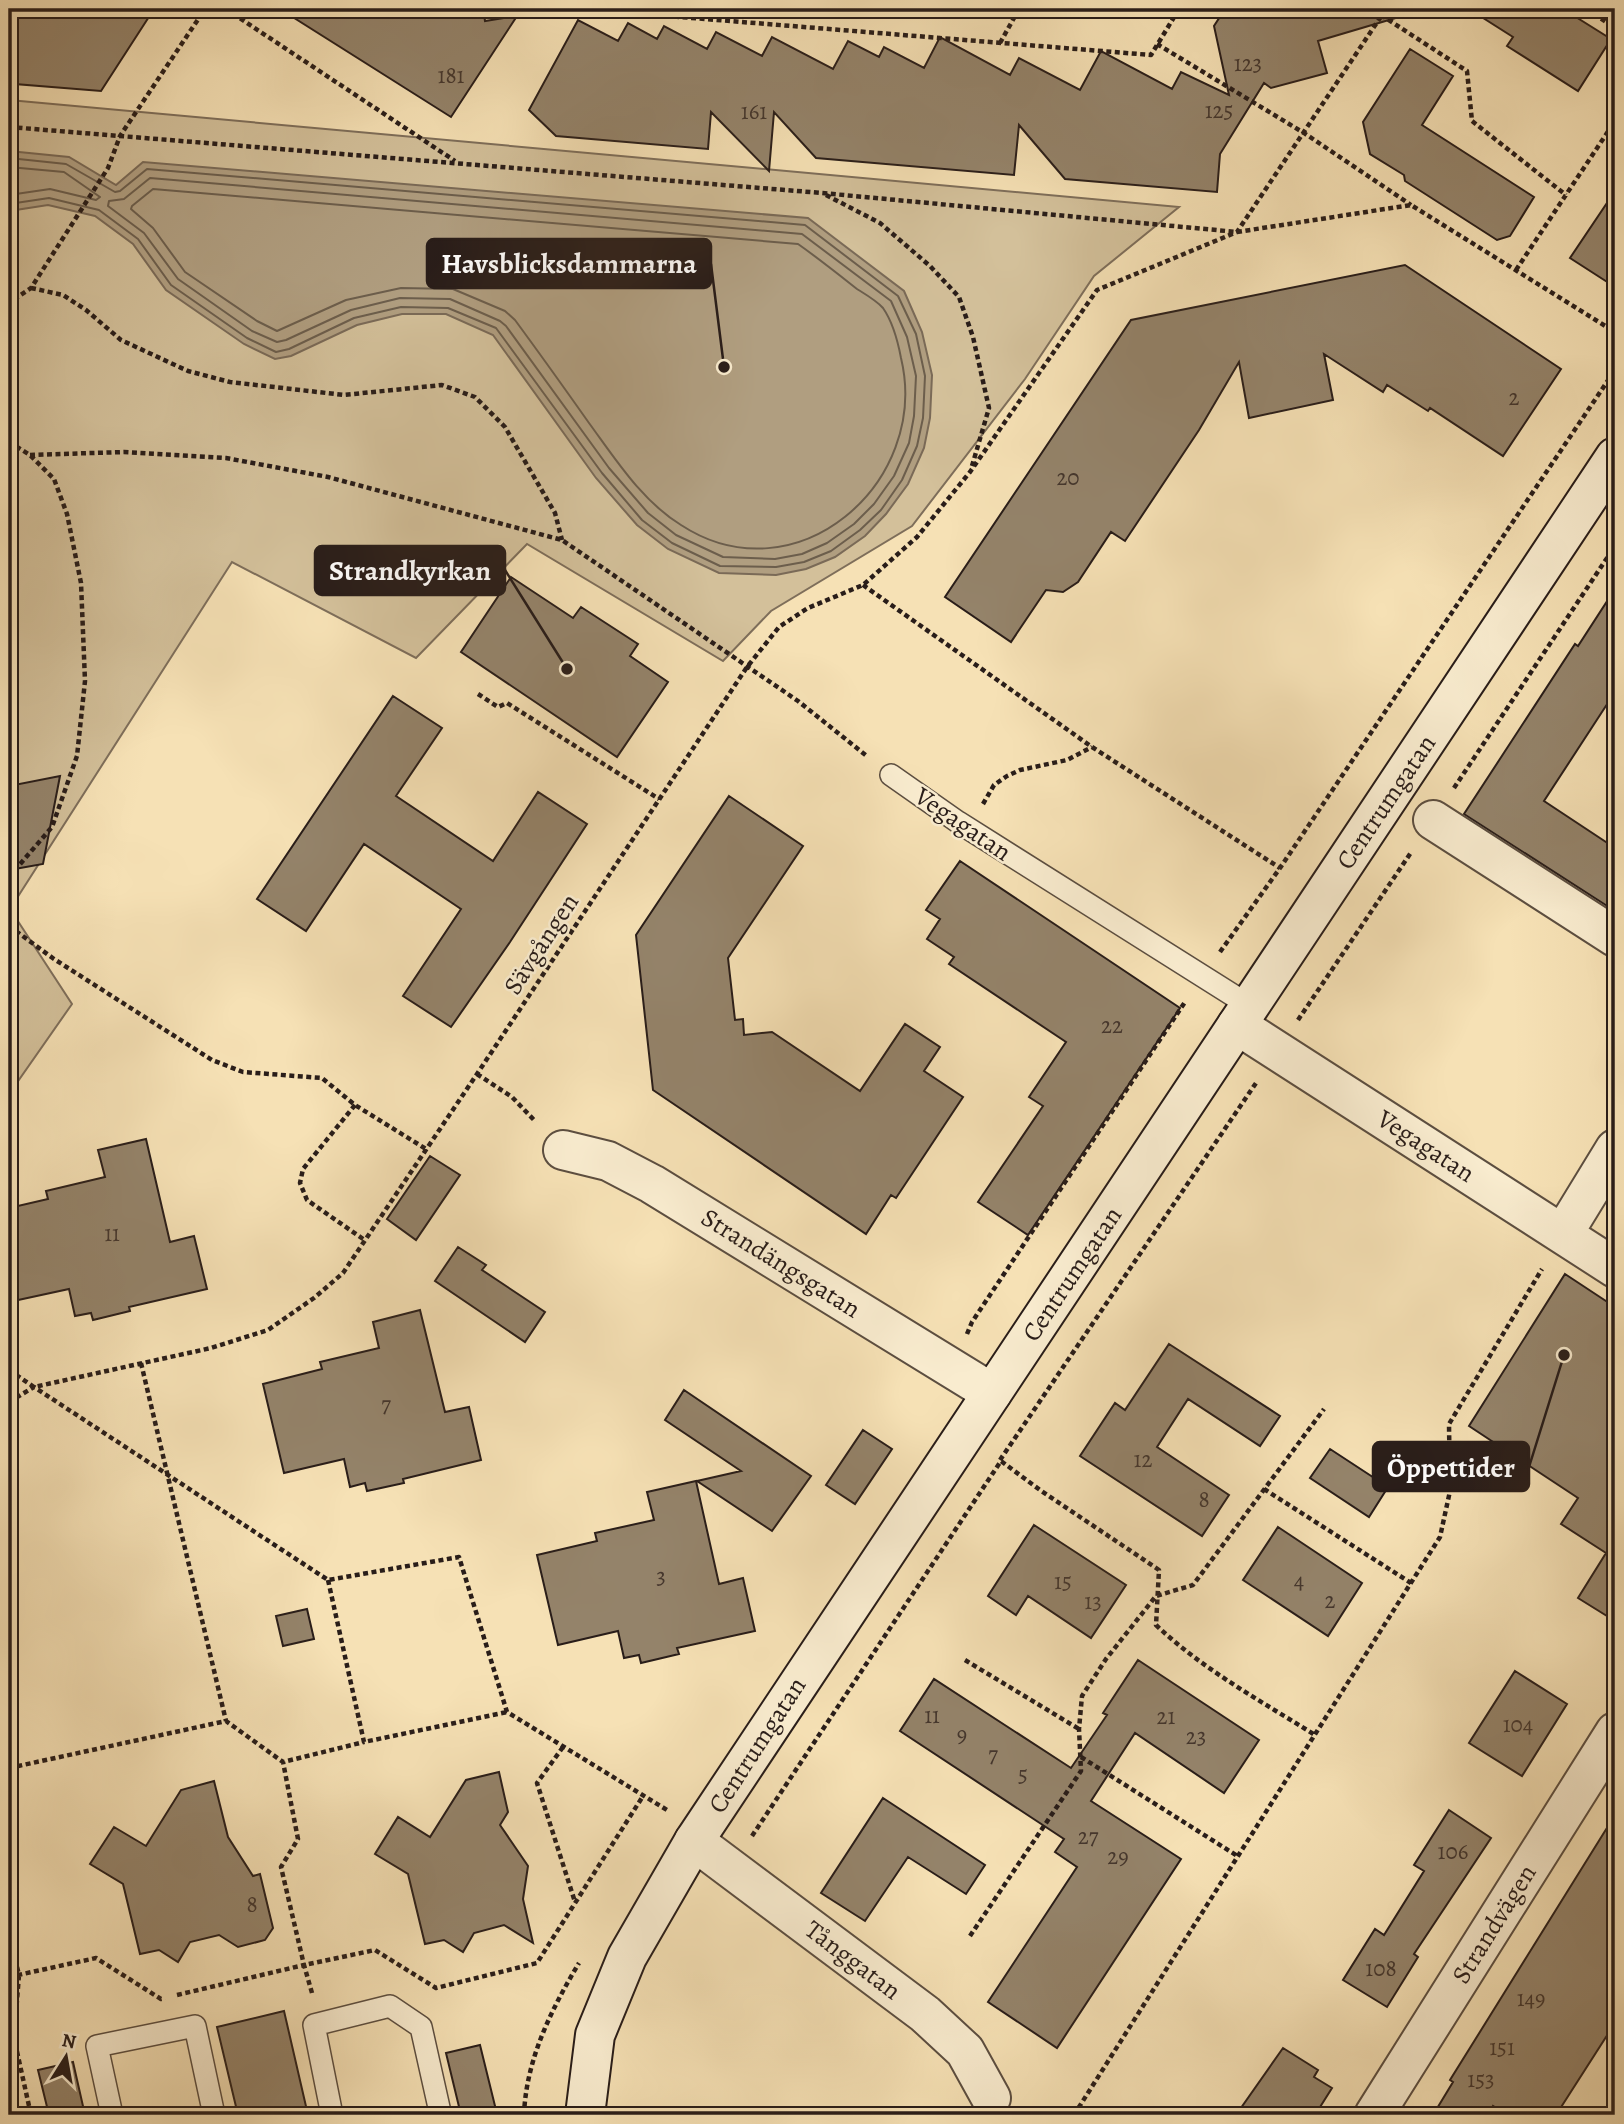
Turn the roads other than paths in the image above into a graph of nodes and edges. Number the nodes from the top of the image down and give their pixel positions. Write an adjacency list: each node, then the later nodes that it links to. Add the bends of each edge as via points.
1 (1615, 457): 5 (street, Centrumgatan)
2 (891, 775): 5 (lane, Vegagatan, via 1202,977)
3 (1433, 820): 4 (street)
4 (1615, 937)
5 (1244, 1015): 8 (street, Vegagatan); 10 (street, Centrumgatan)
6 (1615, 1149): 8 (street)
7 (563, 1150): 10 (street, Strandängsgatan, via 608,1161 652,1184)
8 (1563, 1234): 9 (street, Vegagatan)
9 (1615, 1268)
10 (992, 1393): 12 (street, Centrumgatan)
11 (1615, 1732): 19 (street, Strandvägen)
12 (694, 1841): 13 (street, Tånggatan, via 925,2014 965,2051); 18 (street, Centrumgatan, via 626,1956 595,2035)
13 (991, 2098)
14 (112, 2115): 15 (lane, via 97,2046 195,2026)
15 (214, 2115)
16 (332, 2115): 17 (lane, via 314,2025 390,2006 421,2027)
17 (438, 2115)
18 (585, 2115)
19 (1374, 2115)

